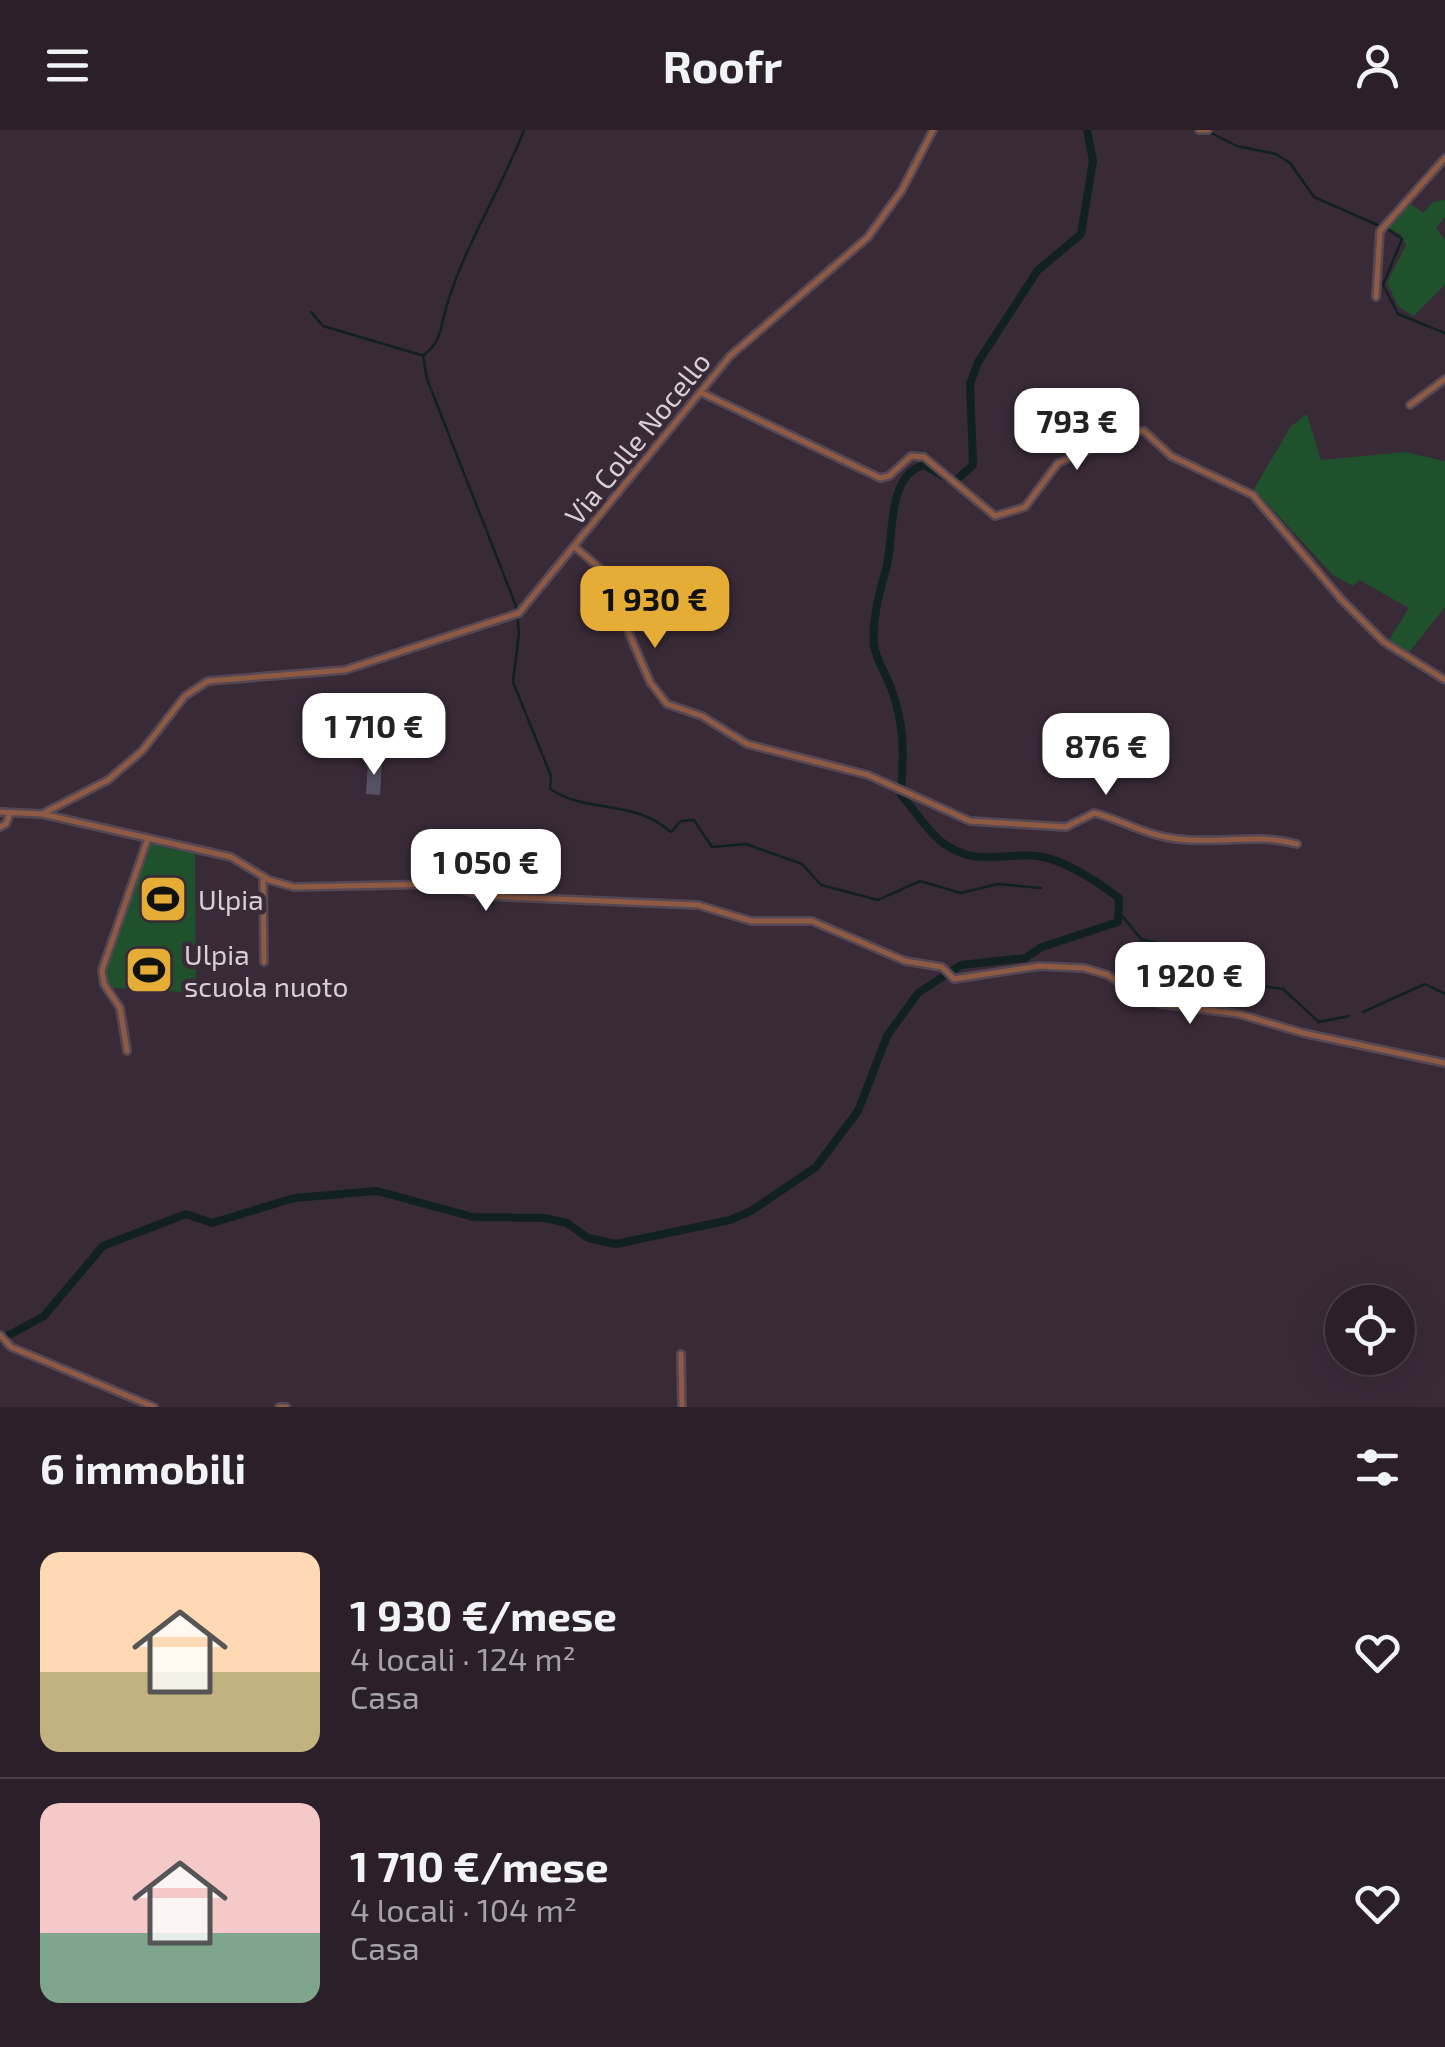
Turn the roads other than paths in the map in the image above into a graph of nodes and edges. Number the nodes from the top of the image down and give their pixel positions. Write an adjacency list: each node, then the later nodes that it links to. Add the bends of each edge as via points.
1 (933, 130): 7 (street, Via Colle Nocello, via 902,190 864,241 740,346)
2 (1199, 130): 3 (street)
3 (1208, 130)
4 (1445, 158): 5 (street, via 1380,230)
5 (1376, 296)
6 (1445, 379): 8 (street)
7 (700, 392): 10 (street, via 880,478); 11 (street, Via Colle Nocello)
8 (1410, 406)
9 (922, 446): 10 (street)
10 (912, 456): 12 (street, via 940,467 980,507 1000,516 1028,504 1061,462 1144,431 1171,456 1253,495 1370,628)
11 (575, 547): 16 (street, Via Colle Nocello, via 508,619 344,670 202,683 123,769); 19 (street, via 602,570 650,682 666,703 753,746 864,774 971,822 1064,827 1094,813 1153,836 1219,843 1269,837)
12 (1445, 680)
13 (41, 802): 16 (street)
14 (0, 812): 15 (street)
15 (10, 813): 16 (street); 17 (street)
16 (44, 814): 18 (street)
17 (0, 827)
18 (147, 841): 20 (street, via 231,857); 22 (street, via 102,970 120,1008)
19 (1296, 844)
20 (263, 876): 21 (street); 23 (street, via 294,887 443,884 484,896 703,906 750,921 820,923 905,961 945,968 952,978 1039,966 1084,968 1160,1004 1239,1014)
21 (264, 962)
22 (127, 1051)
23 (1445, 1063)
24 (2, 1338): 26 (street)
25 (681, 1354): 27 (street)
26 (154, 1407)
27 (682, 1407)

